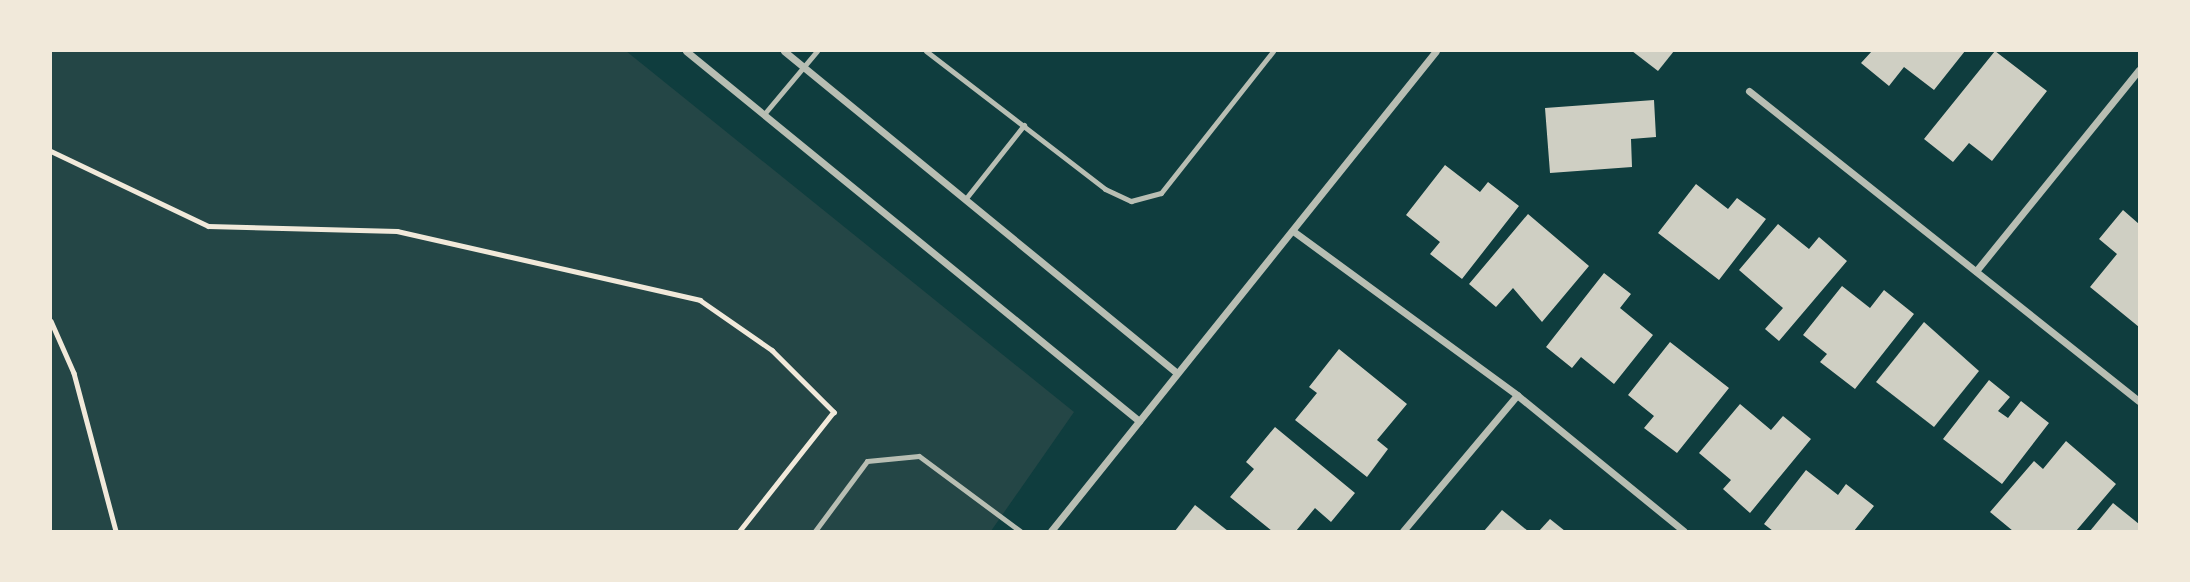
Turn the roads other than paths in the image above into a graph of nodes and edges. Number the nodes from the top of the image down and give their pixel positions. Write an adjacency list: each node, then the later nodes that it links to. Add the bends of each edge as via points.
1 (686, 51): 10 (street)
2 (784, 51): 7 (street)
3 (817, 51): 7 (lane)
4 (926, 51): 11 (lane)
5 (1273, 51): 11 (lane, via 1161,193 1145,199 1131,201 1105,189)
6 (1436, 51): 13 (street)
7 (804, 67): 10 (lane); 12 (street)
8 (2139, 70): 14 (street)
9 (1749, 91): 14 (street)
10 (765, 113): 18 (street)
11 (1024, 125): 12 (lane)
12 (967, 197): 15 (street)
13 (1293, 231): 15 (street); 16 (street)
14 (1976, 271): 17 (street)
15 (1177, 373): 18 (street)
16 (1517, 395): 22 (street); 23 (street)
17 (2139, 401)
18 (1139, 421): 21 (street)
19 (815, 531): 20 (lane, via 867,461 919,456)
20 (1020, 531)
21 (1051, 531)
22 (1403, 531)
23 (1684, 531)

